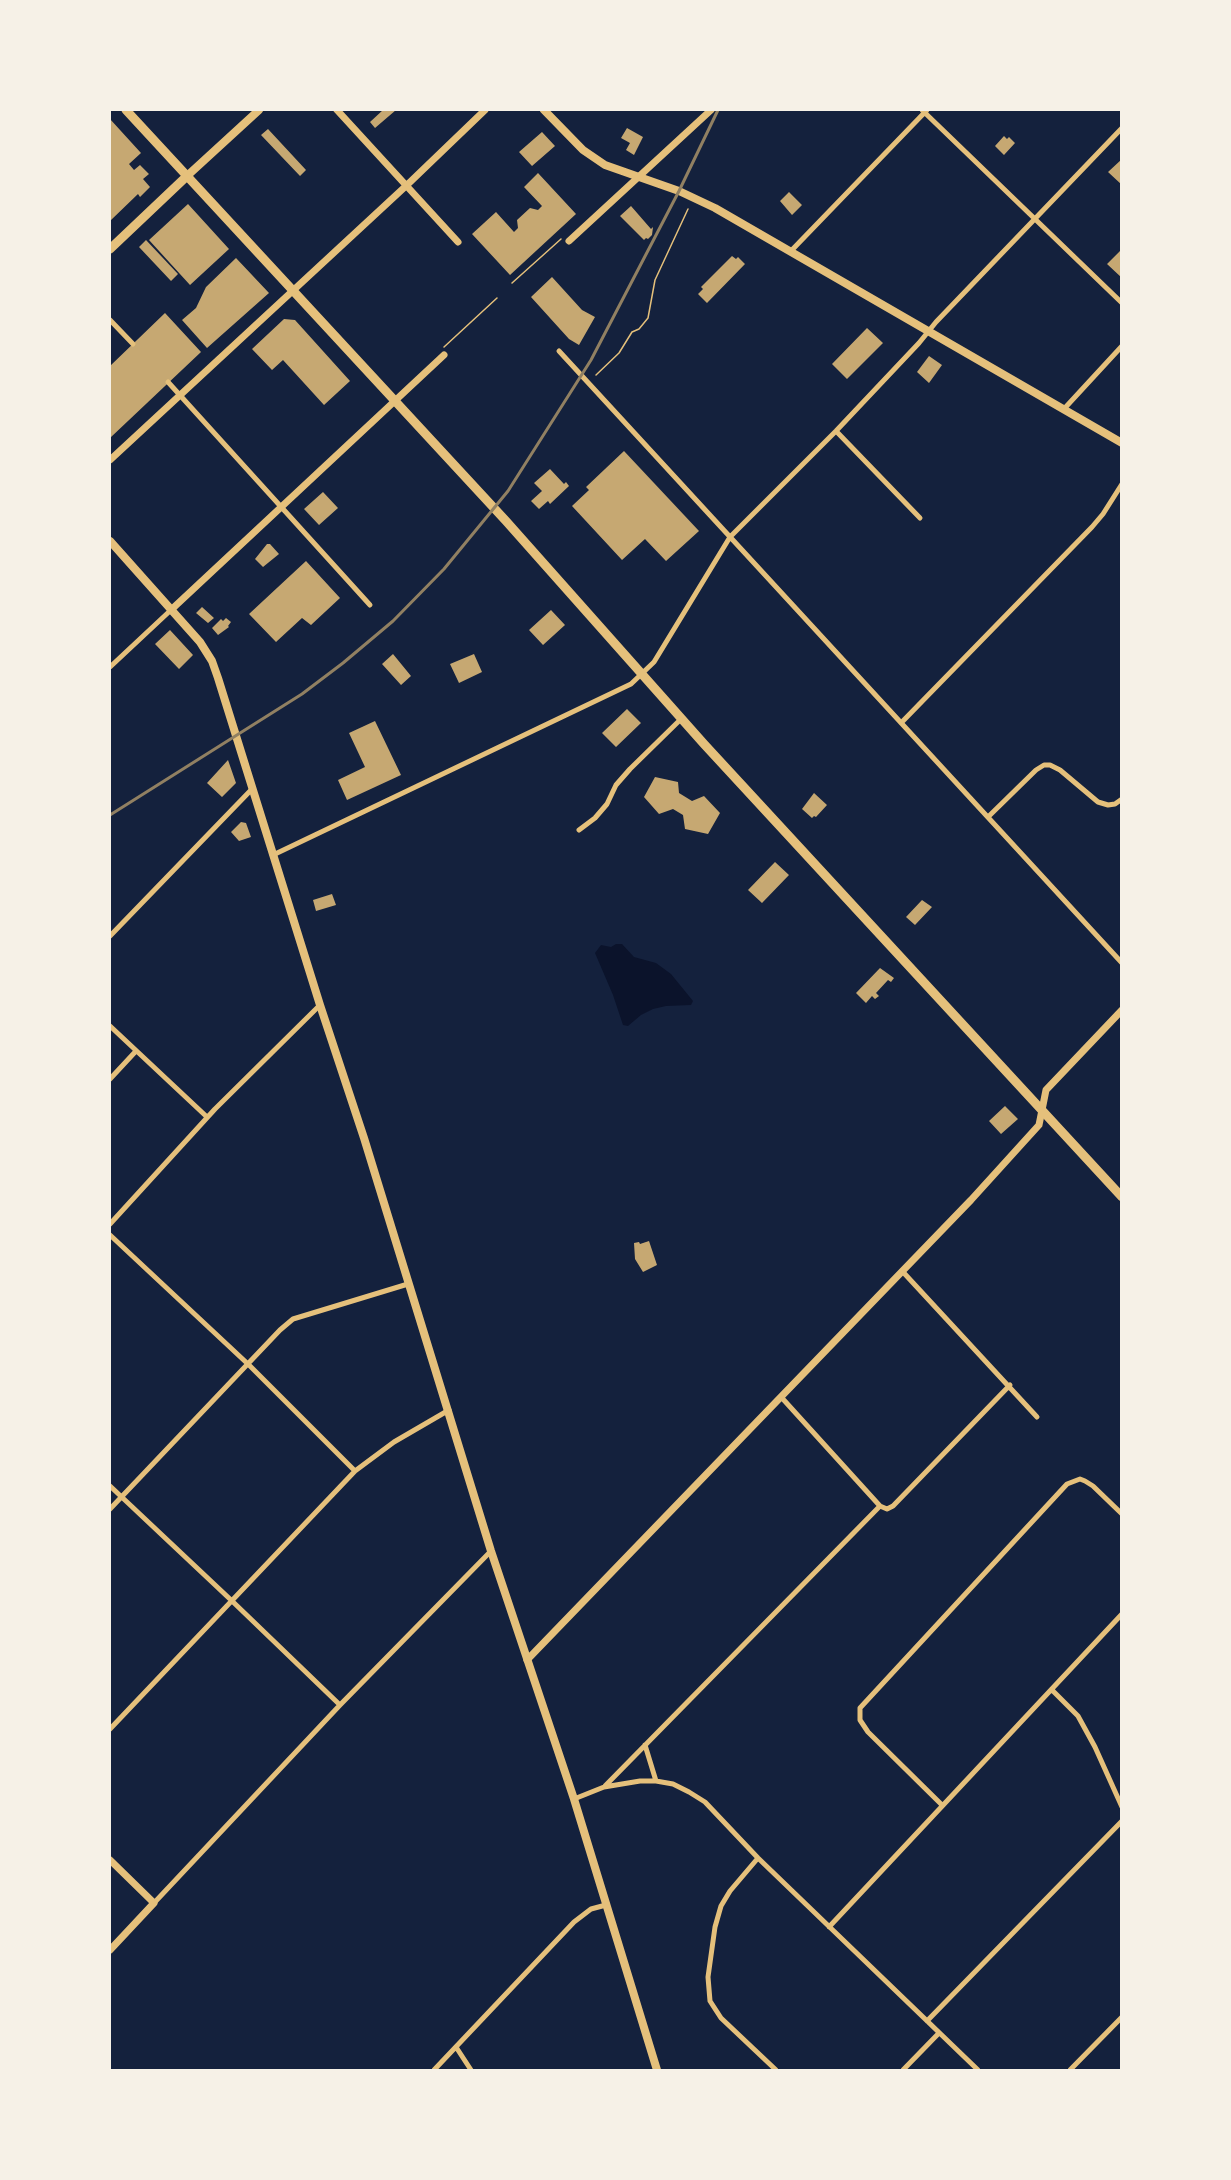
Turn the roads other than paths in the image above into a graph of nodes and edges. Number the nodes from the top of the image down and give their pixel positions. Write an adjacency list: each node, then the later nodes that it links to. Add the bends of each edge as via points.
1 (126, 110): 9 (main road)
2 (260, 110): 9 (main road)
3 (337, 110): 11 (street)
4 (485, 110): 11 (street)
5 (544, 110): 10 (main road, via 594,158)
6 (711, 110): 10 (street)
7 (925, 110): 12 (street); 16 (street)
8 (1122, 128): 12 (street)
9 (187, 176): 15 (main road); 17 (main road)
10 (640, 177): 13 (street); 16 (main road, via 710,205)
11 (406, 185): 14 (street); 17 (street)
12 (1035, 218): 18 (street); 20 (street)
13 (566, 239)
14 (458, 242)
15 (110, 249)
16 (790, 252): 20 (main road)
17 (292, 291): 26 (street); 27 (main road)
18 (1122, 303)
19 (110, 320): 21 (street)
20 (928, 333): 28 (main road); 29 (street)
21 (133, 344)
22 (1122, 346): 28 (street)
23 (559, 351): 35 (street)
24 (443, 352): 27 (street)
25 (168, 382): 26 (street)
26 (180, 395): 31 (street); 33 (street)
27 (396, 401): 33 (street); 40 (main road)
28 (1063, 410): 30 (main road)
29 (836, 431): 34 (street); 35 (street)
30 (1122, 443)
31 (110, 460)
32 (1122, 483): 42 (street, via 1092,527)
33 (282, 507): 37 (street); 38 (street)
34 (920, 518)
35 (730, 537): 40 (street, via 654,662); 42 (street)
36 (110, 542): 38 (main road)
37 (370, 605)
38 (172, 609): 39 (street); 43 (main road, via 212,661)
39 (110, 667)
40 (641, 675): 41 (main road); 47 (street, via 631,684)
41 (681, 719): 46 (street, via 616,785 601,811); 55 (main road)
42 (901, 723): 45 (street)
43 (252, 789): 47 (main road); 48 (street)
44 (1122, 799): 45 (street, via 1108,805 1098,802 1060,770 1044,765)
45 (988, 818): 49 (street)
46 (579, 830)
47 (273, 855): 50 (main road)
48 (110, 936)
49 (1122, 963)
50 (320, 1005): 56 (street); 61 (main road)
51 (1122, 1010): 55 (street, via 1046,1090)
52 (110, 1026): 53 (street)
53 (136, 1051): 54 (street); 56 (street)
54 (110, 1079)
55 (1041, 1111): 57 (main road); 60 (street, via 1039,1125)
56 (207, 1117): 58 (street)
57 (1122, 1197)
58 (110, 1224)
59 (110, 1235): 62 (street)
60 (903, 1272): 63 (street); 64 (street)
61 (408, 1284): 62 (street, via 293,1319); 65 (main road)
62 (249, 1365): 67 (street); 69 (street)
63 (1010, 1385): 66 (street); 70 (street, via 894,1506)
64 (782, 1398): 70 (street); 76 (street)
65 (449, 1410): 67 (street, via 394,1442); 73 (main road)
66 (1037, 1417)
67 (355, 1471): 74 (street)
68 (110, 1486): 69 (street)
69 (121, 1497): 71 (street); 74 (street)
70 (880, 1506): 80 (street)
71 (110, 1509)
72 (1122, 1514): 84 (street, via 1085,1481 1067,1484 860,1708 860,1720 868,1732)
73 (491, 1551): 76 (main road); 78 (street)
74 (231, 1600): 78 (street); 79 (street)
75 (1122, 1614): 77 (street)
76 (527, 1660): 83 (main road)
77 (1052, 1690): 84 (street); 85 (street, via 1078,1716)
78 (340, 1705): 89 (street)
79 (110, 1730)
80 (645, 1745): 81 (street); 82 (street)
81 (656, 1781): 82 (street); 87 (street, via 673,1784 705,1802)
82 (604, 1787): 83 (street)
83 (574, 1799): 90 (main road)
84 (942, 1805): 91 (street)
85 (1122, 1807)
86 (1122, 1821): 94 (street)
87 (758, 1858): 91 (street); 100 (street, via 721,1906 708,1977 710,2001 721,2018)
88 (110, 1860): 89 (street)
89 (154, 1903): 92 (street)
90 (606, 1905): 96 (street, via 591,1909 574,1922); 99 (main road)
91 (829, 1927): 94 (street)
92 (110, 1950)
93 (1122, 2017): 103 (street)
94 (927, 2021): 95 (street)
95 (939, 2033): 101 (street); 102 (street)
96 (456, 2047): 97 (street); 98 (street)
97 (434, 2070)
98 (471, 2070)
99 (657, 2070)
100 (776, 2070)
101 (903, 2070)
102 (978, 2070)
103 (1070, 2070)

